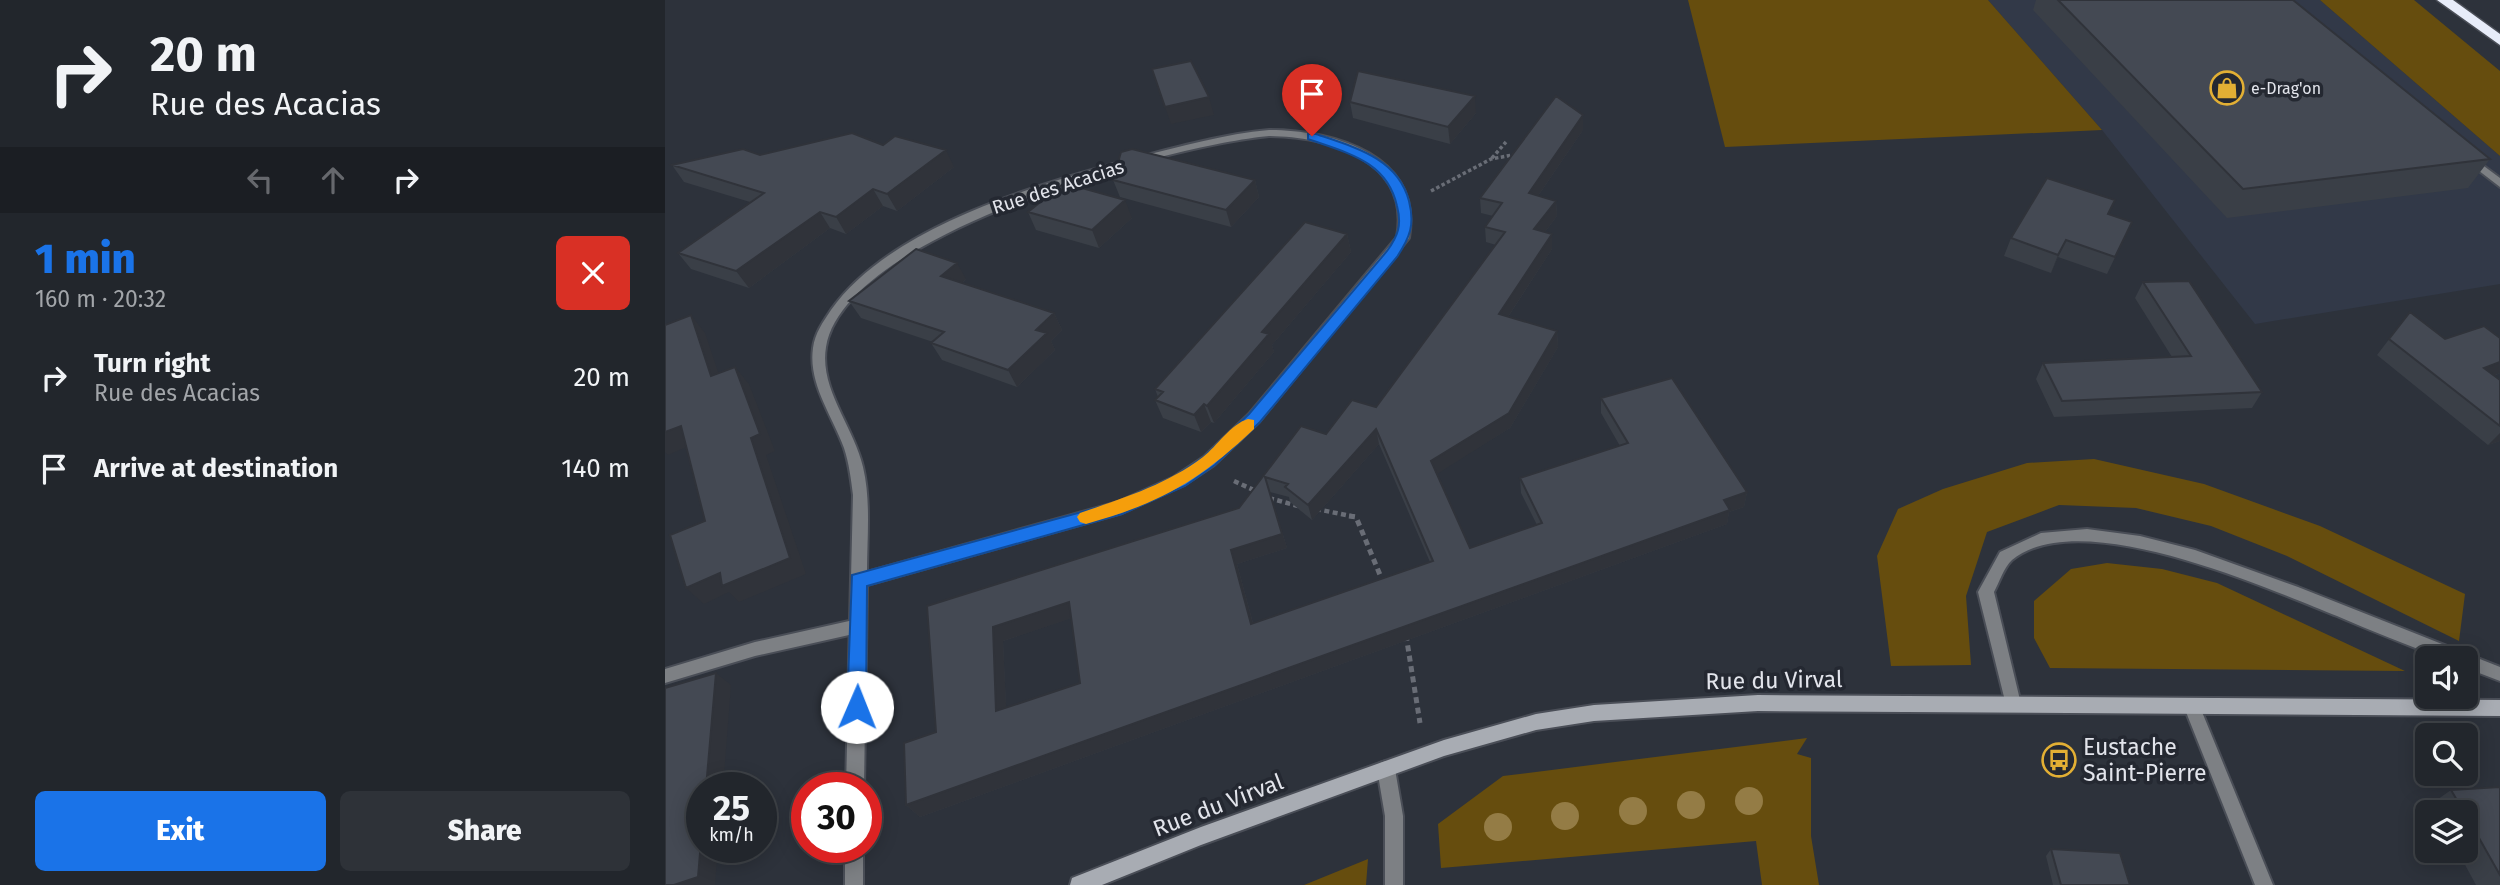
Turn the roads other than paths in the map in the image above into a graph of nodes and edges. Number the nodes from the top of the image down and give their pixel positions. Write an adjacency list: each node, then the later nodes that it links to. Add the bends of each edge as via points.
1 (2444, 0): 2 (highway)
2 (2500, 41)
3 (2459, 149): 4 (street)
4 (2500, 184)
5 (859, 581): 5 (street, Rue des Acacias, via 1122,507 1202,466 1255,418 1403,238 1405,205 1392,176 1348,147 1292,134 1247,135 1030,193 935,235 872,274 837,309 824,329 818,351 818,371 856,463); 6 (street, Rue des Acacias)
6 (858, 626): 10 (street, via 755,649); 15 (street, Rue des Acacias)
7 (2429, 646): 11 (street, via 2186,554 2101,536 2046,538 2003,559 1990,575 1986,592)
8 (2478, 666): 9 (street)
9 (2500, 674)
10 (665, 676)
11 (2013, 704): 12 (street, Rue du Virval); 14 (street, Rue du Virval, via 1758,703 1594,713 1489,733)
12 (2192, 707): 13 (street, Rue du Virval); 20 (street)
13 (2500, 708)
14 (1386, 769): 18 (street, Rue du Virval); 19 (street, via 1394,816)
15 (855, 772)
16 (854, 863): 17 (street)
17 (854, 885)
18 (1079, 885)
19 (1394, 885)
20 (2264, 885)

